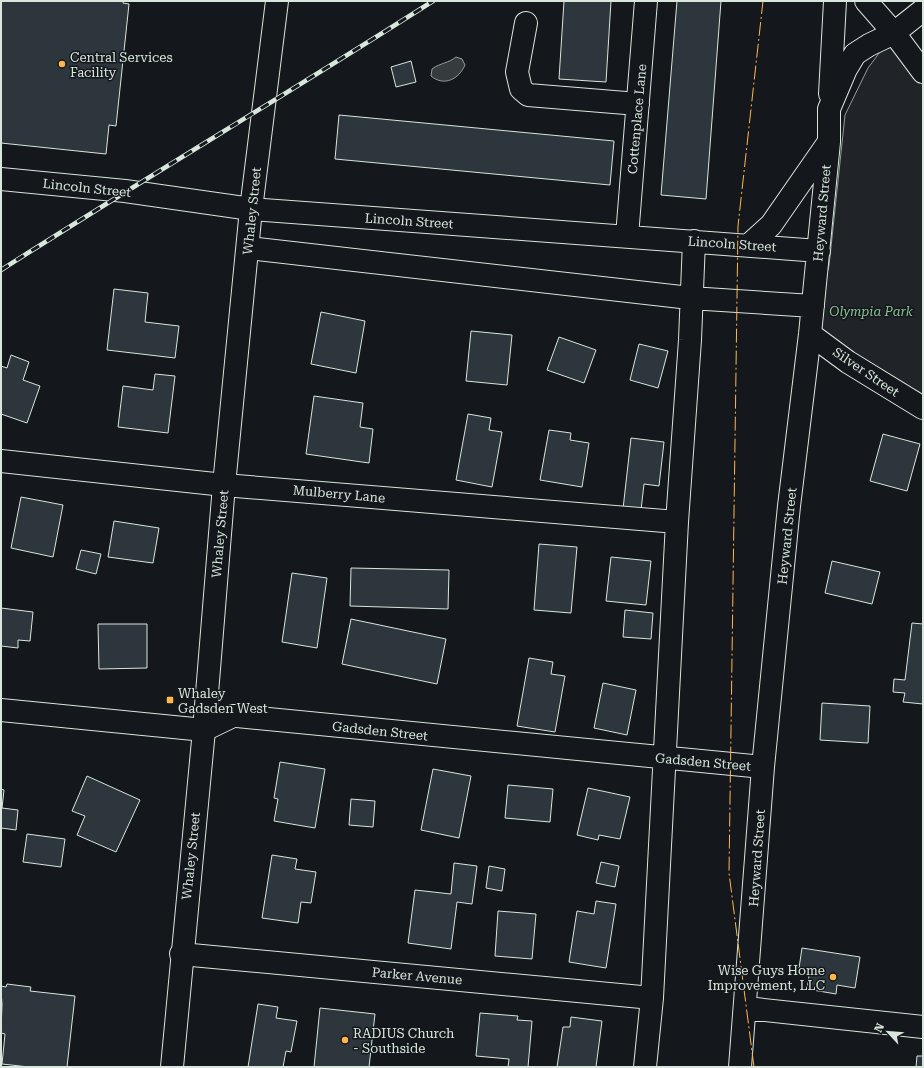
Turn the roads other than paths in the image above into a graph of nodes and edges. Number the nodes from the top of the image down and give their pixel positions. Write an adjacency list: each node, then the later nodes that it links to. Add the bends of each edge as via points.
1 (277, 1): 13 (street, Whaley Street)
2 (646, 1): 9 (street, Cottenplace Lane)
3 (835, 1): 10 (street)
4 (866, 1): 7 (street)
5 (923, 10): 7 (street, Heyward Street)
6 (526, 22): 9 (street, via 518,72 521,89 528,95)
7 (894, 33): 8 (street); 10 (street, Heyward Street, via 855,54)
8 (923, 72)
9 (638, 104): 14 (street, Cottenplace Lane)
10 (829, 109): 11 (street, Heyward Street)
11 (829, 142): 16 (street, via 771,225); 18 (street, Heyward Street)
12 (1, 179): 13 (street, Lincoln Street, via 125,191)
13 (251, 209): 14 (street, Lincoln Street); 17 (street, Whaley Street)
14 (627, 236): 15 (street, Lincoln Street)
15 (694, 241): 16 (street, Lincoln Street); 19 (street)
16 (749, 245): 18 (street, Lincoln Street)
17 (248, 248): 19 (street); 24 (street, Whaley Street)
18 (819, 251): 20 (street, Heyward Street)
19 (690, 298): 20 (street); 25 (street, via 690,340)
20 (813, 306): 21 (street, Heyward Street)
21 (810, 334): 22 (street, Silver Street, via 854,366); 29 (street, Heyward Street, via 789,506)
22 (923, 408)
23 (1, 461): 24 (street, Mulberry Lane)
24 (224, 485): 25 (street, Mulberry Lane); 27 (street, Whaley Street)
25 (677, 522): 28 (street)
26 (1, 710): 27 (street)
27 (204, 730): 28 (street, Gadsden Street, via 237,716); 30 (street, Whaley Street)
28 (666, 759): 29 (street, Gadsden Street); 31 (street)
29 (763, 767): 32 (street, Heyward Street)
30 (181, 954): 31 (street, Parker Avenue); 34 (street, Whaley Street)
31 (652, 998): 35 (street)
32 (746, 1008): 33 (street); 36 (street, Heyward Street)
33 (923, 1027)
34 (172, 1067)
35 (645, 1067)
36 (740, 1067)

